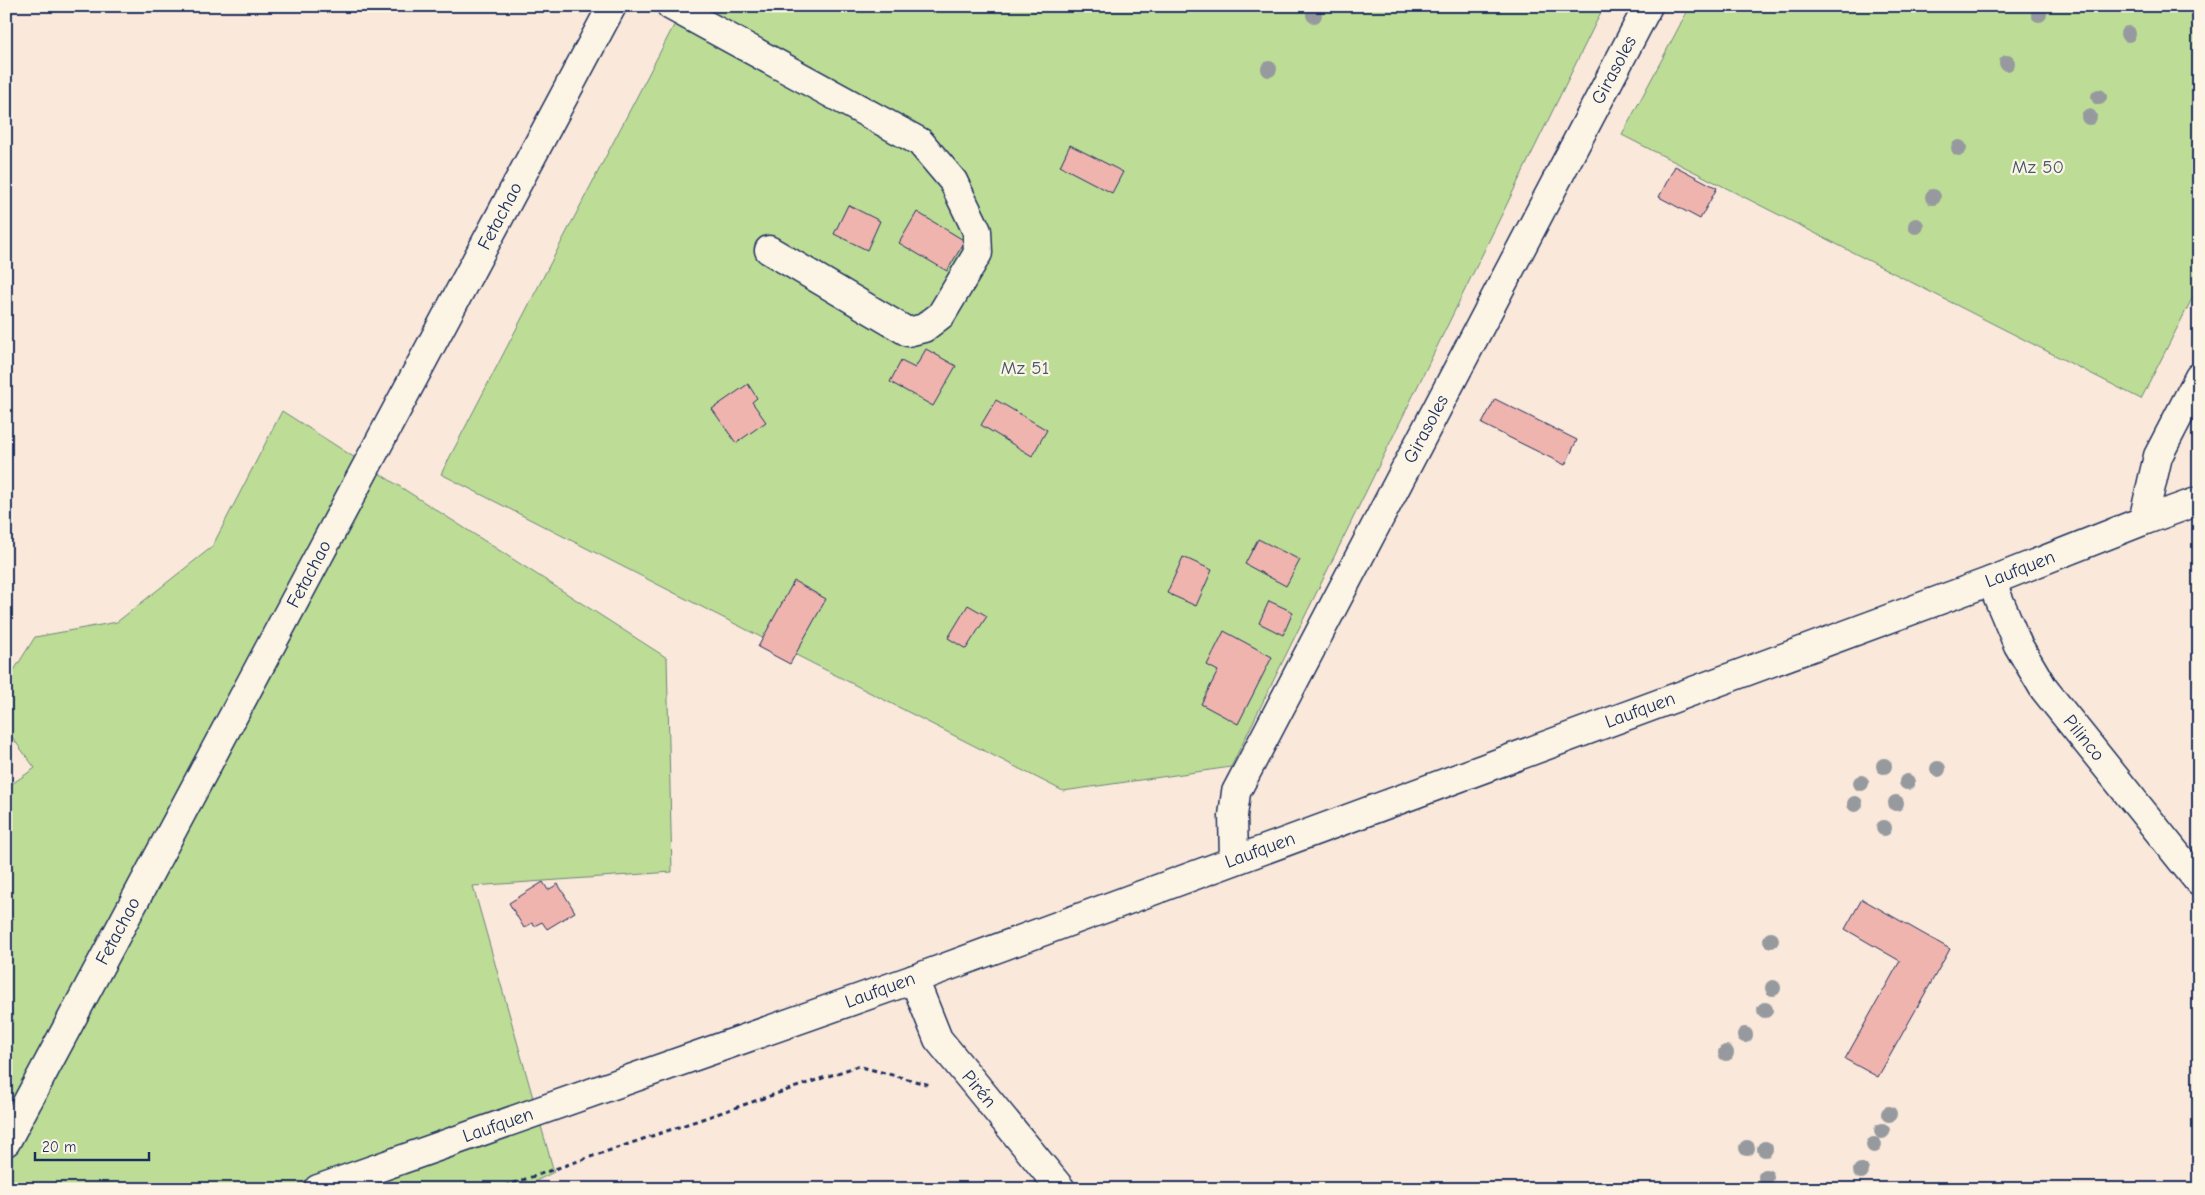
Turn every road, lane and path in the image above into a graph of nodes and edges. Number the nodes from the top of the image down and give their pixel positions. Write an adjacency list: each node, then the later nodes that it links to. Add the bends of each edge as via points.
1 (612, 6): 13 (street, Fetachao)
2 (671, 6): 4 (street, via 920,142 953,182 977,231 978,253 941,315 924,328 908,332)
3 (1648, 6): 9 (street, Girasoles, via 1240,783 1233,816)
4 (769, 250)
5 (2199, 376): 7 (street, via 2158,456)
6 (2199, 501): 7 (street, Laufquen)
7 (2144, 521): 8 (street, Laufquen)
8 (1991, 581): 9 (street, Laufquen); 10 (street, Pilinco, via 2018,645 2044,689)
9 (1234, 859): 11 (street, Laufquen)
10 (2199, 882)
11 (914, 979): 14 (street, Laufquen); 16 (street, Pirén, via 938,1039)
12 (933, 1085): 15 (path, via 858,1066)
13 (6, 1142)
14 (318, 1189)
15 (496, 1189)
16 (1061, 1189)

